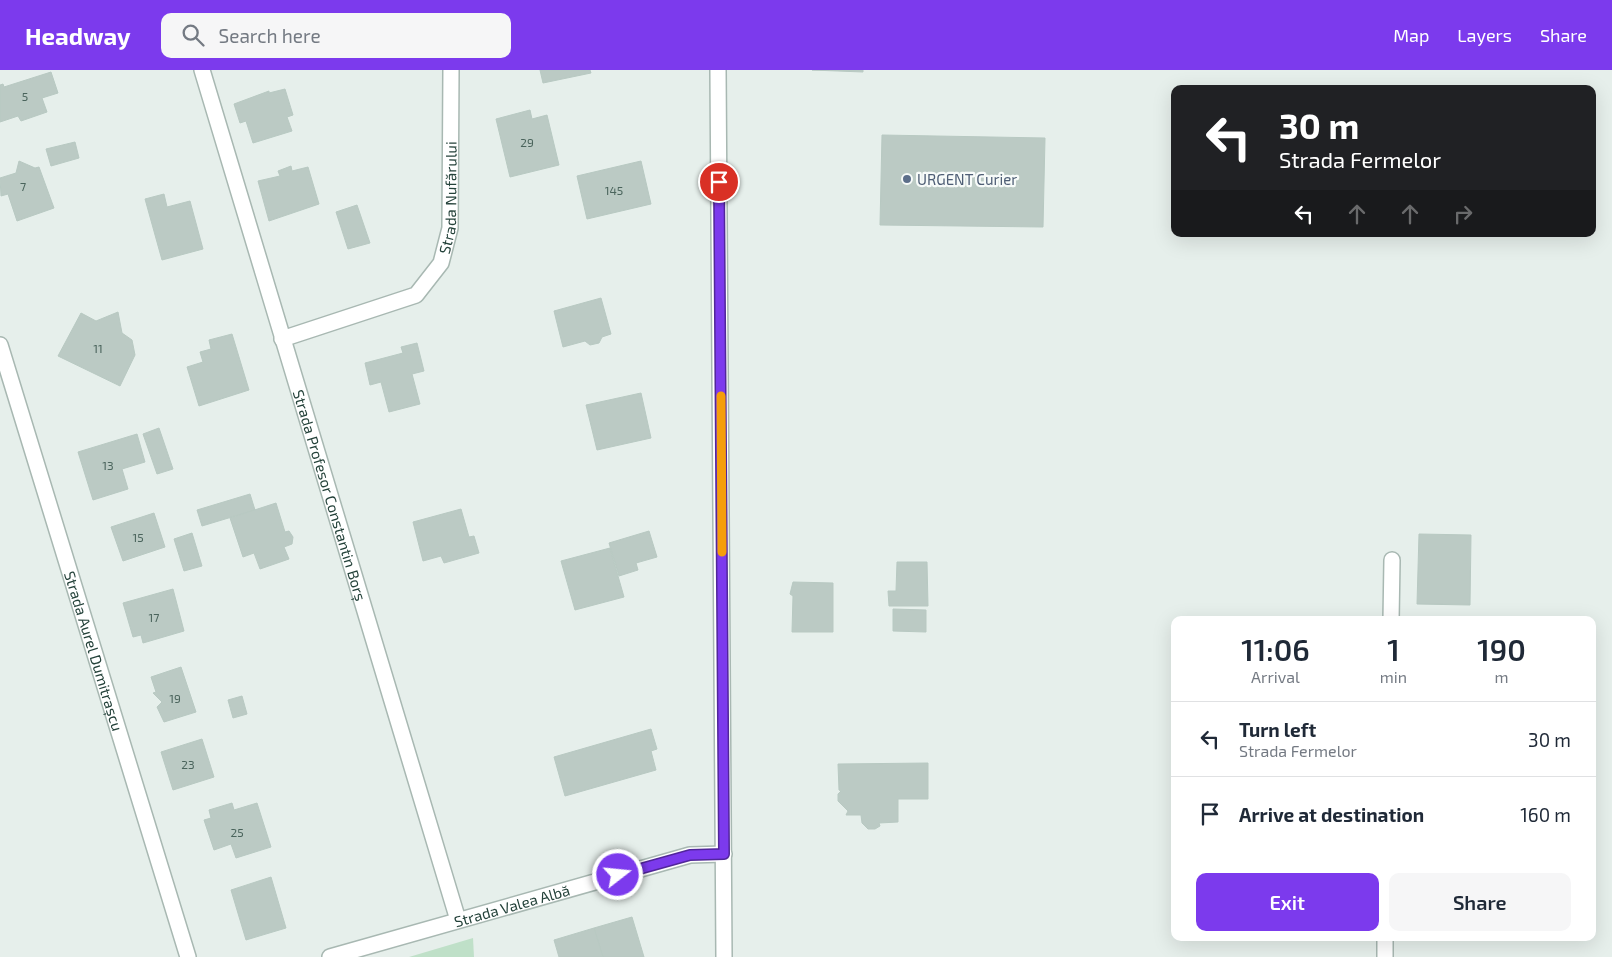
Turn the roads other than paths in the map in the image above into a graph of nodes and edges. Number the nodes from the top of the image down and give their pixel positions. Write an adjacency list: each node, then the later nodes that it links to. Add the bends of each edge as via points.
1 (202, 70): 4 (street, Strada Profesor Constantin Borș)
2 (452, 70): 4 (street, Strada Nufărului, via 450,228 441,263 416,295)
3 (718, 70): 8 (street)
4 (282, 339): 9 (street, Strada Profesor Constantin Borș)
5 (0, 345): 11 (street, Strada Aurel Dumitrașcu)
6 (1392, 560): 7 (street)
7 (1391, 616)
8 (724, 854): 9 (street, Strada Valea Albă, via 690,855); 13 (street)
9 (458, 920): 12 (street, Strada Valea Albă)
10 (1385, 941): 14 (street)
11 (188, 957)
12 (330, 957)
13 (724, 957)
14 (1385, 957)

